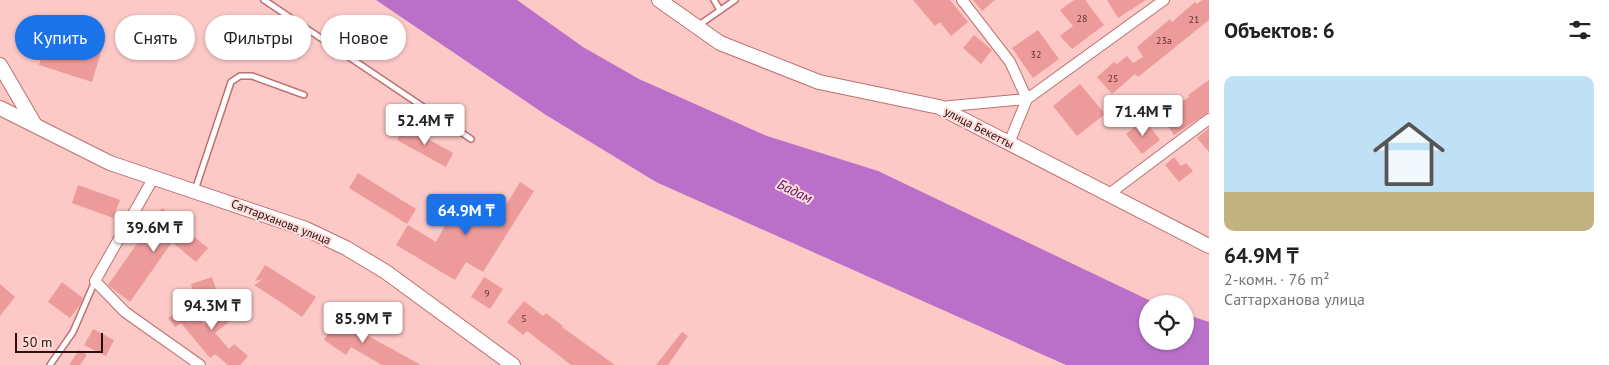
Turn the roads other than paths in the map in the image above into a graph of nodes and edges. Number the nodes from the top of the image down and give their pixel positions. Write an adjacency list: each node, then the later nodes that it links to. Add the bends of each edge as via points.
1 (264, 0): 17 (lane)
2 (659, 0): 8 (street, улица Бекетты)
3 (714, 0): 7 (lane)
4 (735, 0): 7 (lane)
5 (962, 0): 11 (street, via 1010,62)
6 (1164, 0): 11 (street)
7 (720, 10): 8 (lane)
8 (697, 27): 12 (street, улица Бекетты, via 720,43 819,82)
9 (0, 66): 16 (street)
10 (304, 95): 20 (lane, via 252,76 240,76 231,82)
11 (1027, 99): 12 (street); 18 (street)
12 (939, 107): 18 (street, улица Бекетты)
13 (0, 108): 16 (street, Саттарханова улица)
14 (0, 117): 16 (street)
15 (1209, 119): 21 (street)
16 (30, 123): 19 (street, Саттарханова улица, via 110,162)
17 (471, 139)
18 (1009, 143): 21 (street, улица Бекетты)
19 (154, 178): 20 (street, Саттарханова улица); 23 (street)
20 (195, 190): 26 (street, Саттарханова улица, via 306,229 346,248 386,272)
21 (1109, 194): 22 (street, улица Бекетты)
22 (1209, 246)
23 (95, 281): 24 (lane, via 73,332); 25 (street, via 125,312)
24 (50, 365)
25 (200, 365)
26 (513, 365)

